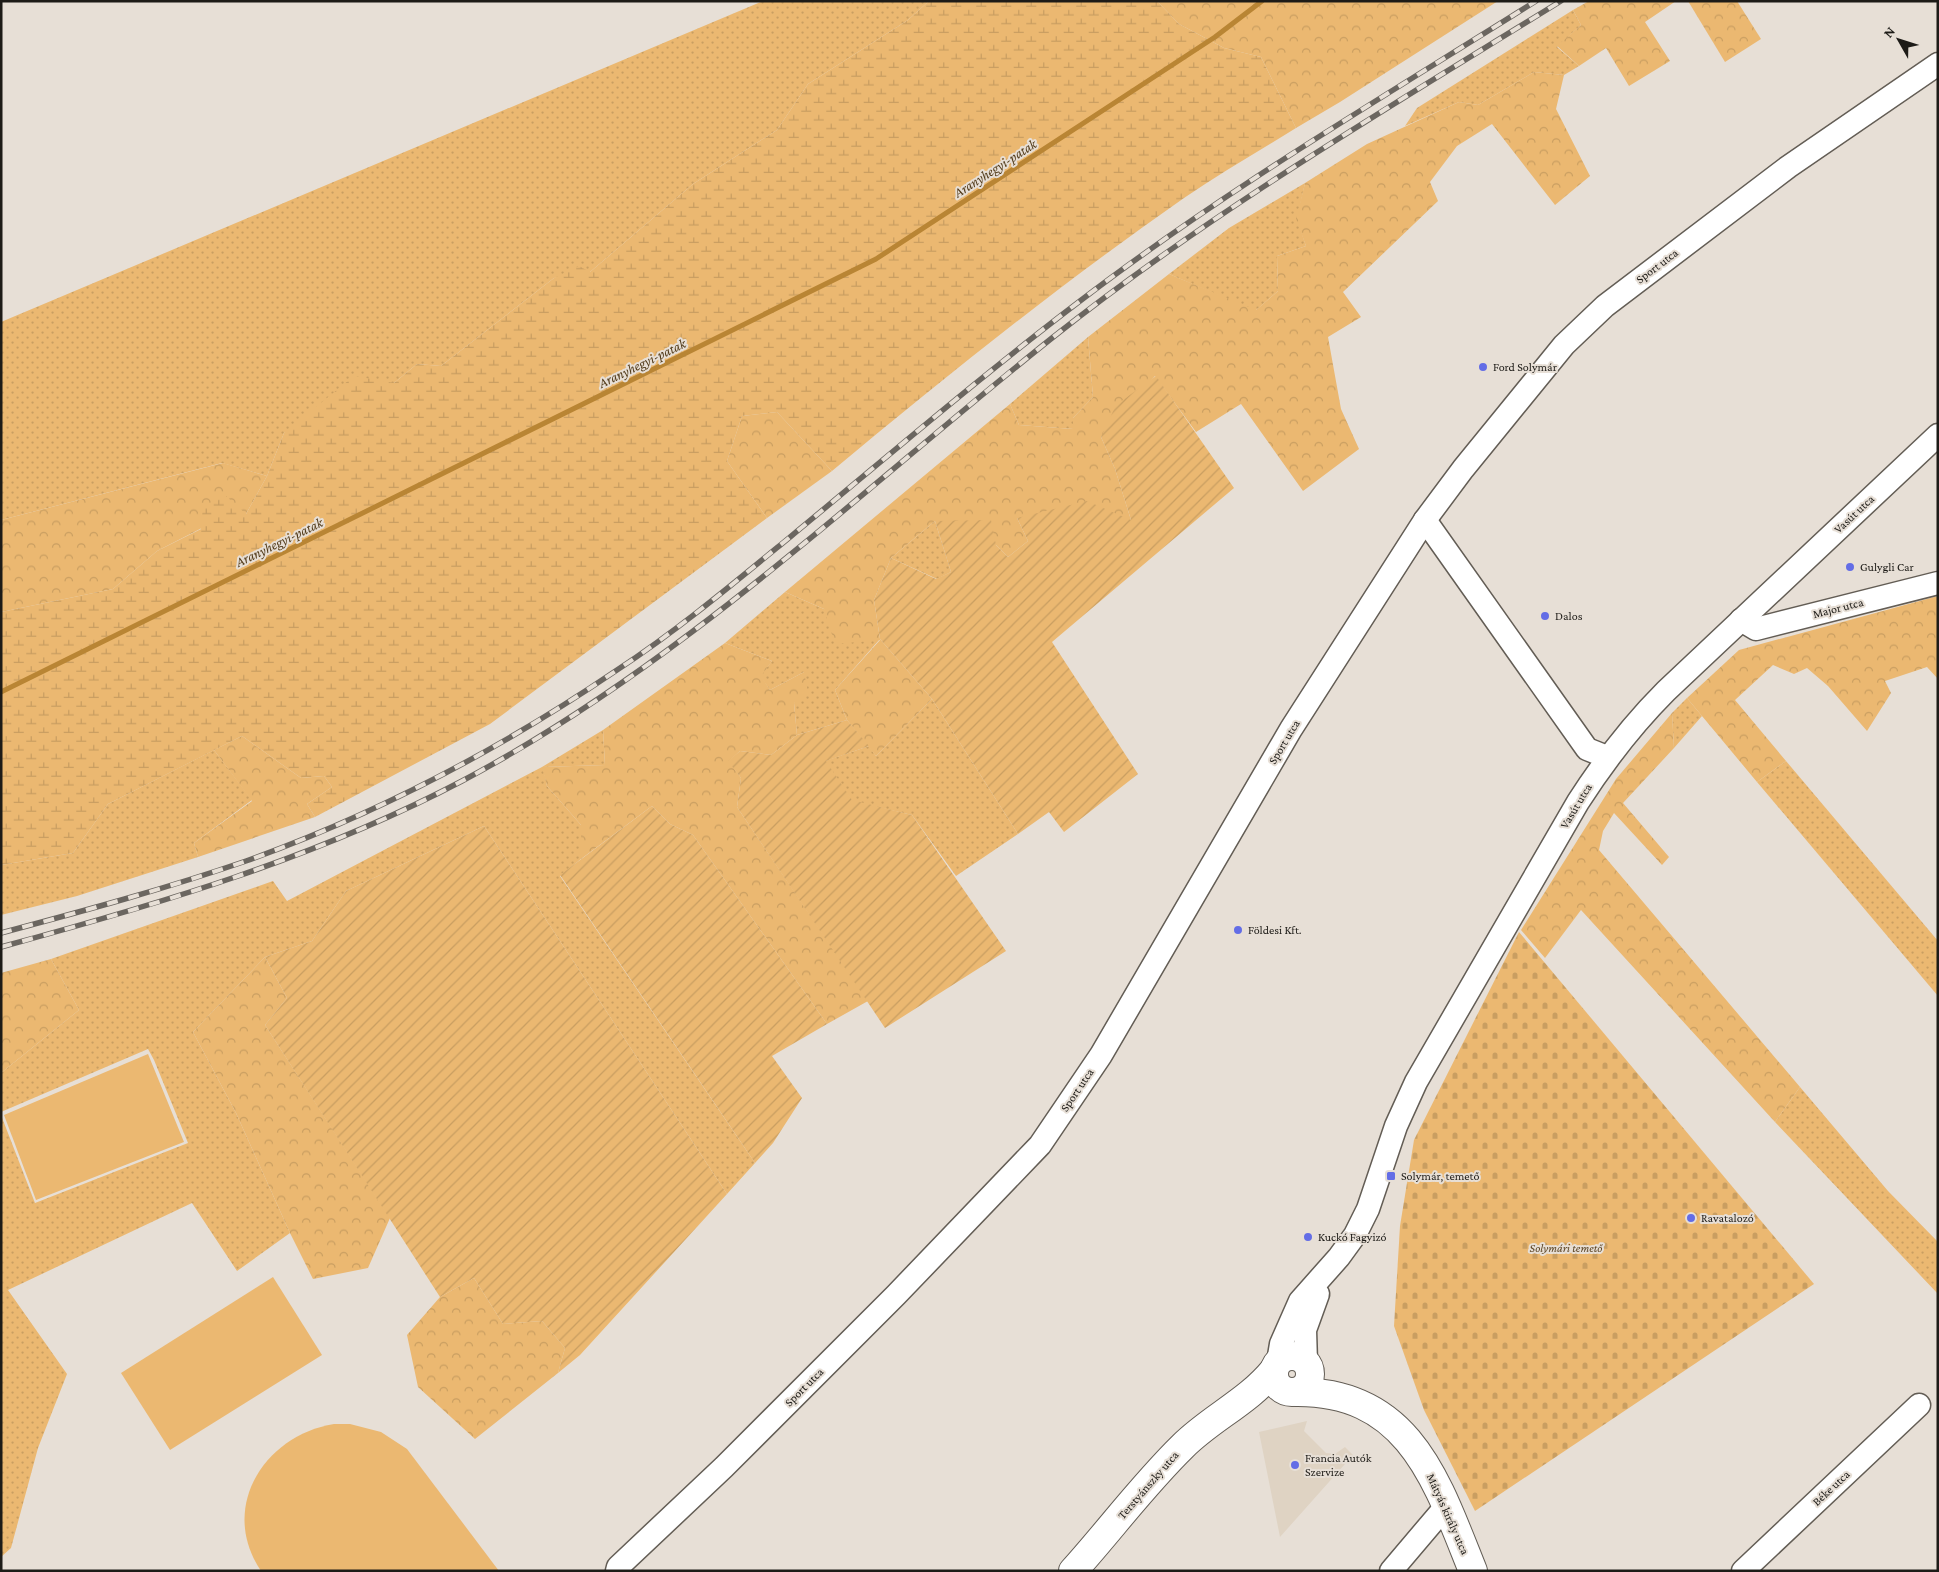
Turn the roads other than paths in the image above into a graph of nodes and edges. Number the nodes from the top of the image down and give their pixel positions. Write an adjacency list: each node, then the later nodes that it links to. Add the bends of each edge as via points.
1 (1938, 64): 3 (street, Sport utca, via 1788,167 1605,306 1564,344)
2 (1938, 435): 5 (street, Vasút utca)
3 (1425, 520): 6 (street, via 1587,749); 10 (street, Sport utca, via 1291,729 1101,1054 1040,1144 883,1308)
4 (1938, 583): 5 (street, Major utca, via 1756,629)
5 (1741, 620): 6 (street, Vasút utca, via 1647,710)
6 (1607, 757): 7 (street, Vasút utca, via 1416,1082 1396,1126 1368,1209 1355,1234 1337,1261 1300,1301 1281,1344)
7 (1292, 1375): 9 (main road, Mátyás király utca, via 1318,1392 1353,1401 1377,1412 1401,1430); 11 (main road, Terstyánszky utca, via 1204,1427 1182,1447)
8 (1919, 1405): 14 (street, Béke utca)
9 (1447, 1505): 12 (street); 13 (main road, Mátyás király utca)
10 (617, 1571)
11 (1073, 1571)
12 (1391, 1571)
13 (1473, 1571)
14 (1743, 1571)

